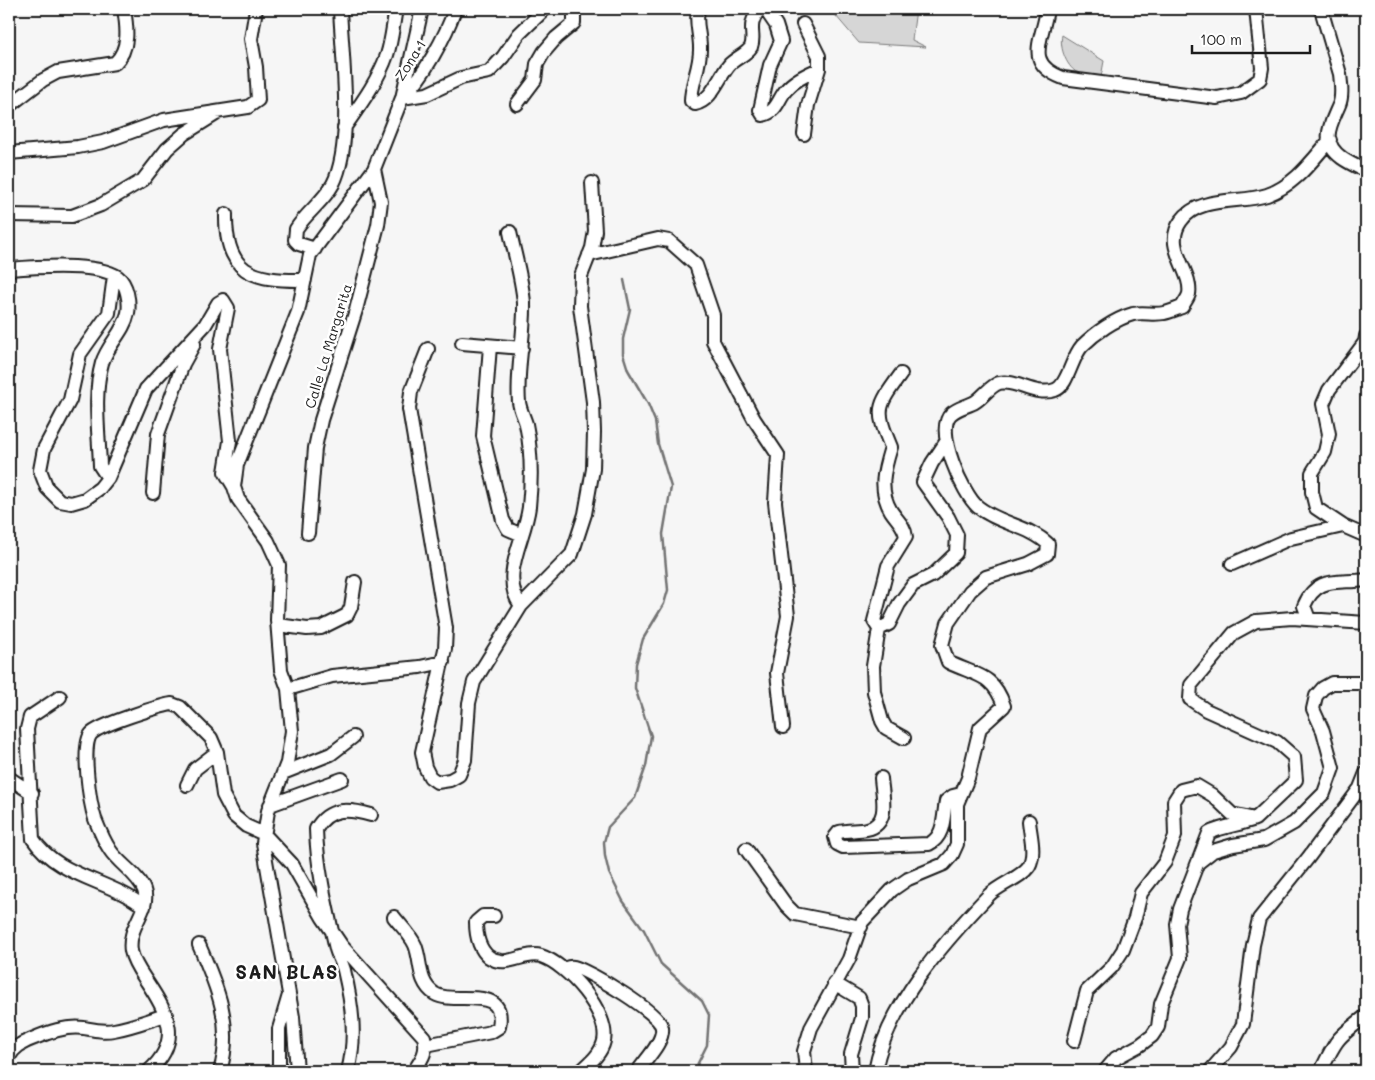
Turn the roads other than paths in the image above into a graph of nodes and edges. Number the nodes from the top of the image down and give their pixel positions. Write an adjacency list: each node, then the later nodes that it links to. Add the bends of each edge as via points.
1 (124, 9): 18 (street, via 128,34 120,58 115,63 58,72)
2 (256, 9): 19 (street, via 251,39 258,100 248,107)
3 (340, 9): 20 (street)
4 (396, 9): 20 (street, via 388,53 380,72)
5 (422, 9): 16 (street)
6 (455, 9): 16 (street, Zona 1, via 412,89)
7 (545, 9): 16 (street, via 519,34 488,72 460,78 427,94)
8 (574, 9): 17 (street, via 574,22 544,52 537,64 535,80)
9 (698, 9): 10 (street, via 696,16 701,48 691,91 691,101 695,104 708,97 731,64 750,49 752,18 759,10)
10 (765, 9): 15 (street, via 781,41 770,65 760,110 763,115 776,108 793,84)
11 (1047, 9): 12 (street, via 1038,47 1040,62 1048,72 1063,78 1217,98 1241,93 1260,78 1262,68)
12 (1256, 9)
13 (1321, 9): 22 (street, via 1341,85 1338,106 1328,132)
14 (803, 24): 15 (street, via 819,56)
15 (819, 69): 21 (street, via 808,105)
16 (402, 98): 24 (street)
17 (517, 104)
18 (9, 106)
19 (218, 112): 23 (street, via 164,120 103,142 78,147); 28 (street, via 167,149 143,180 101,205 72,216)
20 (344, 128): 30 (street, via 342,157 333,183 324,200 296,229 295,240)
21 (804, 134)
22 (1330, 140): 25 (street, via 1340,157); 42 (street, via 1294,182 1266,195 1194,209 1180,222 1175,240 1179,262 1188,279 1189,294 1182,307 1164,313 1134,314 1104,328 1081,347 1070,365 1066,381 1056,390 1037,392 1008,384 992,387 976,401 951,414 946,424)
23 (9, 153)
24 (374, 169): 30 (street); 47 (street, Calle La Margarita, via 381,202 378,225 356,310 321,420 315,448)
25 (1366, 171)
26 (592, 183): 31 (street, via 595,231)
27 (226, 214): 34 (street, via 230,254 240,266 256,276)
28 (9, 216)
29 (510, 232): 39 (street, via 524,304)
30 (315, 249): 34 (street, via 310,254)
31 (589, 255): 53 (street, via 581,276 580,306 594,432 593,469 585,514 572,554); 62 (street, via 658,238 669,241 696,265 713,315 714,341 754,419 778,455 775,502 788,616 777,673)
32 (9, 269): 33 (street, via 58,266 92,269)
33 (114, 276): 43 (street, via 123,284 128,310 124,328 103,362 100,378 100,466); 43 (street, via 109,312 80,354 70,400 44,449 40,470 47,488 60,500 71,503 85,499)
34 (305, 280): 44 (street, via 298,312 237,465)
35 (205, 325): 43 (street, via 146,389); 44 (street, via 218,303 226,302 228,308 220,349 230,441 225,472); 45 (street, via 183,364 158,434)
36 (1366, 336): 46 (street, via 1365,342 1328,390 1323,404 1329,434 1325,452 1312,473 1316,508)
37 (462, 343): 38 (street)
38 (490, 346): 39 (street); 48 (street, via 483,436 503,520 508,530)
39 (522, 348): 48 (street, via 519,403 533,472 529,510)
40 (428, 349): 58 (street, via 411,392 409,409 446,628)
41 (901, 374): 57 (street, via 883,399 879,420 891,447 882,492 905,529 906,537 888,566 874,622)
42 (946, 442): 57 (street, via 923,482 957,535 956,553 933,575 913,586 889,624); 73 (street, via 960,479 978,507 1014,527 1038,534 1048,544 1047,554 1028,564 986,576 970,590 948,623 942,645 948,662 988,678 999,692 1004,706 980,728)
43 (108, 478)
44 (234, 487): 56 (street, via 238,499 268,542 279,565)
45 (154, 493)
46 (1343, 526): 49 (street); 50 (street, via 1291,538)
47 (308, 533)
48 (522, 535): 53 (street, via 511,585)
49 (1366, 536)
50 (1232, 564)
51 (1366, 580): 54 (street, via 1324,582 1309,594 1304,606)
52 (355, 582): 56 (street, via 347,615 321,628)
53 (520, 606): 58 (street, via 474,682 469,703 465,760 459,775 437,782 430,777 422,752)
54 (1309, 619): 55 (street); 76 (street, via 1256,621 1234,633 1191,684 1190,699 1206,710 1277,742 1294,757 1296,780)
55 (1366, 623)
56 (278, 625): 60 (street, via 281,670)
57 (879, 629): 64 (street, via 873,666 874,692 886,728)
58 (443, 662): 60 (street, via 332,676)
59 (1366, 683): 80 (street, via 1332,684 1322,688 1316,696 1313,709 1333,768 1324,793 1294,823 1264,840 1213,851)
60 (288, 689): 66 (street, via 292,731)
61 (60, 697): 72 (street, via 30,717 27,730)
62 (783, 727)
63 (353, 737): 66 (street, via 332,754)
64 (904, 738)
65 (217, 752): 71 (street, via 195,769); 78 (street, via 223,796 228,807 246,826); 81 (street, via 204,730 180,707 172,704 101,726 87,742 94,818 110,850 141,883 145,891)
66 (283, 773): 74 (street)
67 (1366, 773): 107 (street, via 1360,788 1259,919 1243,1024 1231,1047)
68 (9, 778): 72 (street)
69 (881, 778): 73 (street, via 884,816 880,822 869,829 839,832 835,837 837,844 843,847 928,844 941,833 946,801)
70 (342, 780): 74 (street)
71 (187, 785)
72 (32, 793): 81 (street, via 33,839 40,849 78,874 131,896)
73 (962, 794): 84 (street, via 957,804 957,844 952,855 944,864 892,890)
74 (270, 806): 78 (street)
75 (371, 816): 85 (street, via 351,810 336,812 320,820 316,829 322,887)
76 (1256, 819): 80 (street, via 1209,833); 92 (street, via 1232,814 1212,794 1197,786 1181,790 1174,802 1175,836 1165,862 1141,893 1123,950 1112,967 1087,991)
77 (1028, 821): 105 (street, via 1032,854 1028,866 990,894 908,992 878,1054)
78 (264, 834): 85 (street, via 292,864); 89 (street)
79 (746, 849): 84 (street, via 795,914)
80 (1199, 862): 106 (street, via 1180,910 1177,924 1180,958 1161,1004 1158,1027 1152,1036 1116,1058)
81 (144, 907): 90 (street, via 131,933 131,952)
82 (494, 916): 87 (street, via 483,916 476,922 480,945 490,957 510,961 534,955 555,962)
83 (394, 917): 93 (street, via 416,947 422,979 436,995 484,998 498,1010 499,1027 491,1032)
84 (861, 927): 88 (street, via 849,959)
85 (332, 931): 93 (street, via 415,1025); 99 (street, via 344,968 354,1025 353,1053)
86 (199, 945): 96 (street, via 216,983 222,1006 226,1048)
87 (563, 969): 101 (street, via 581,987 604,1029 602,1048); 102 (street, via 572,967 584,972 644,1007 660,1022 663,1029 660,1038)
88 (834, 983): 103 (street, via 806,1043); 104 (street, via 859,998 862,1006 862,1018 851,1054)
89 (290, 995): 97 (street, via 279,1029); 98 (street)
90 (166, 1015): 94 (street, via 116,1030 62,1028 21,1044); 95 (street, via 169,1041 163,1057)
91 (1366, 1016): 108 (street, via 1345,1030 1333,1045)
92 (1074, 1041)
93 (426, 1045): 100 (street, via 425,1055)
94 (9, 1057)
95 (148, 1071)
96 (220, 1071)
97 (279, 1071)
98 (297, 1071)
99 (348, 1071)
100 (414, 1071)
101 (581, 1071)
102 (638, 1071)
103 (806, 1071)
104 (852, 1071)
105 (875, 1071)
106 (1105, 1071)
107 (1210, 1071)
108 (1321, 1071)

